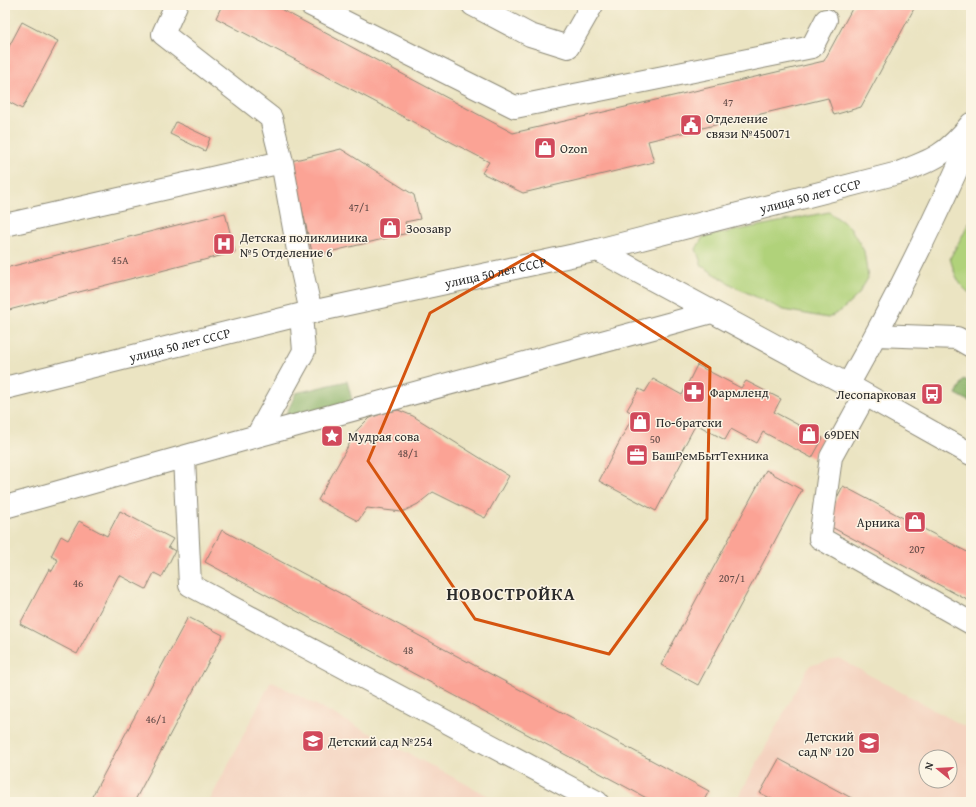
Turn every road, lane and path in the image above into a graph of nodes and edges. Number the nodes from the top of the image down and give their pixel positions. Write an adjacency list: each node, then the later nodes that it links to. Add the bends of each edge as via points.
1 (176, 5): 8 (main road, via 163,34 271,118)
2 (311, 5): 5 (main road, via 515,107 812,47)
3 (473, 5): 4 (main road, via 530,35 568,47)
4 (592, 5)
5 (826, 20)
6 (971, 124): 10 (main road, улица 50 лет СССР, via 956,143 933,160 898,173)
7 (971, 138): 13 (main road)
8 (282, 162): 9 (main road); 12 (main road, via 301,267)
9 (5, 225)
10 (598, 250): 11 (main road); 12 (main road, улица 50 лет СССР)
11 (712, 312): 16 (main road); 17 (main road)
12 (306, 314): 15 (main road, улица 50 лет СССР); 17 (main road, via 304,351)
13 (876, 335): 14 (main road, via 957,338); 16 (main road)
14 (971, 346)
15 (5, 388)
16 (857, 390): 18 (main road); 21 (main road, via 831,457 820,538)
17 (257, 436): 19 (main road)
18 (971, 454)
19 (184, 457): 20 (main road); 22 (main road, via 190,585)
20 (5, 507)
21 (971, 623)
22 (592, 801)

